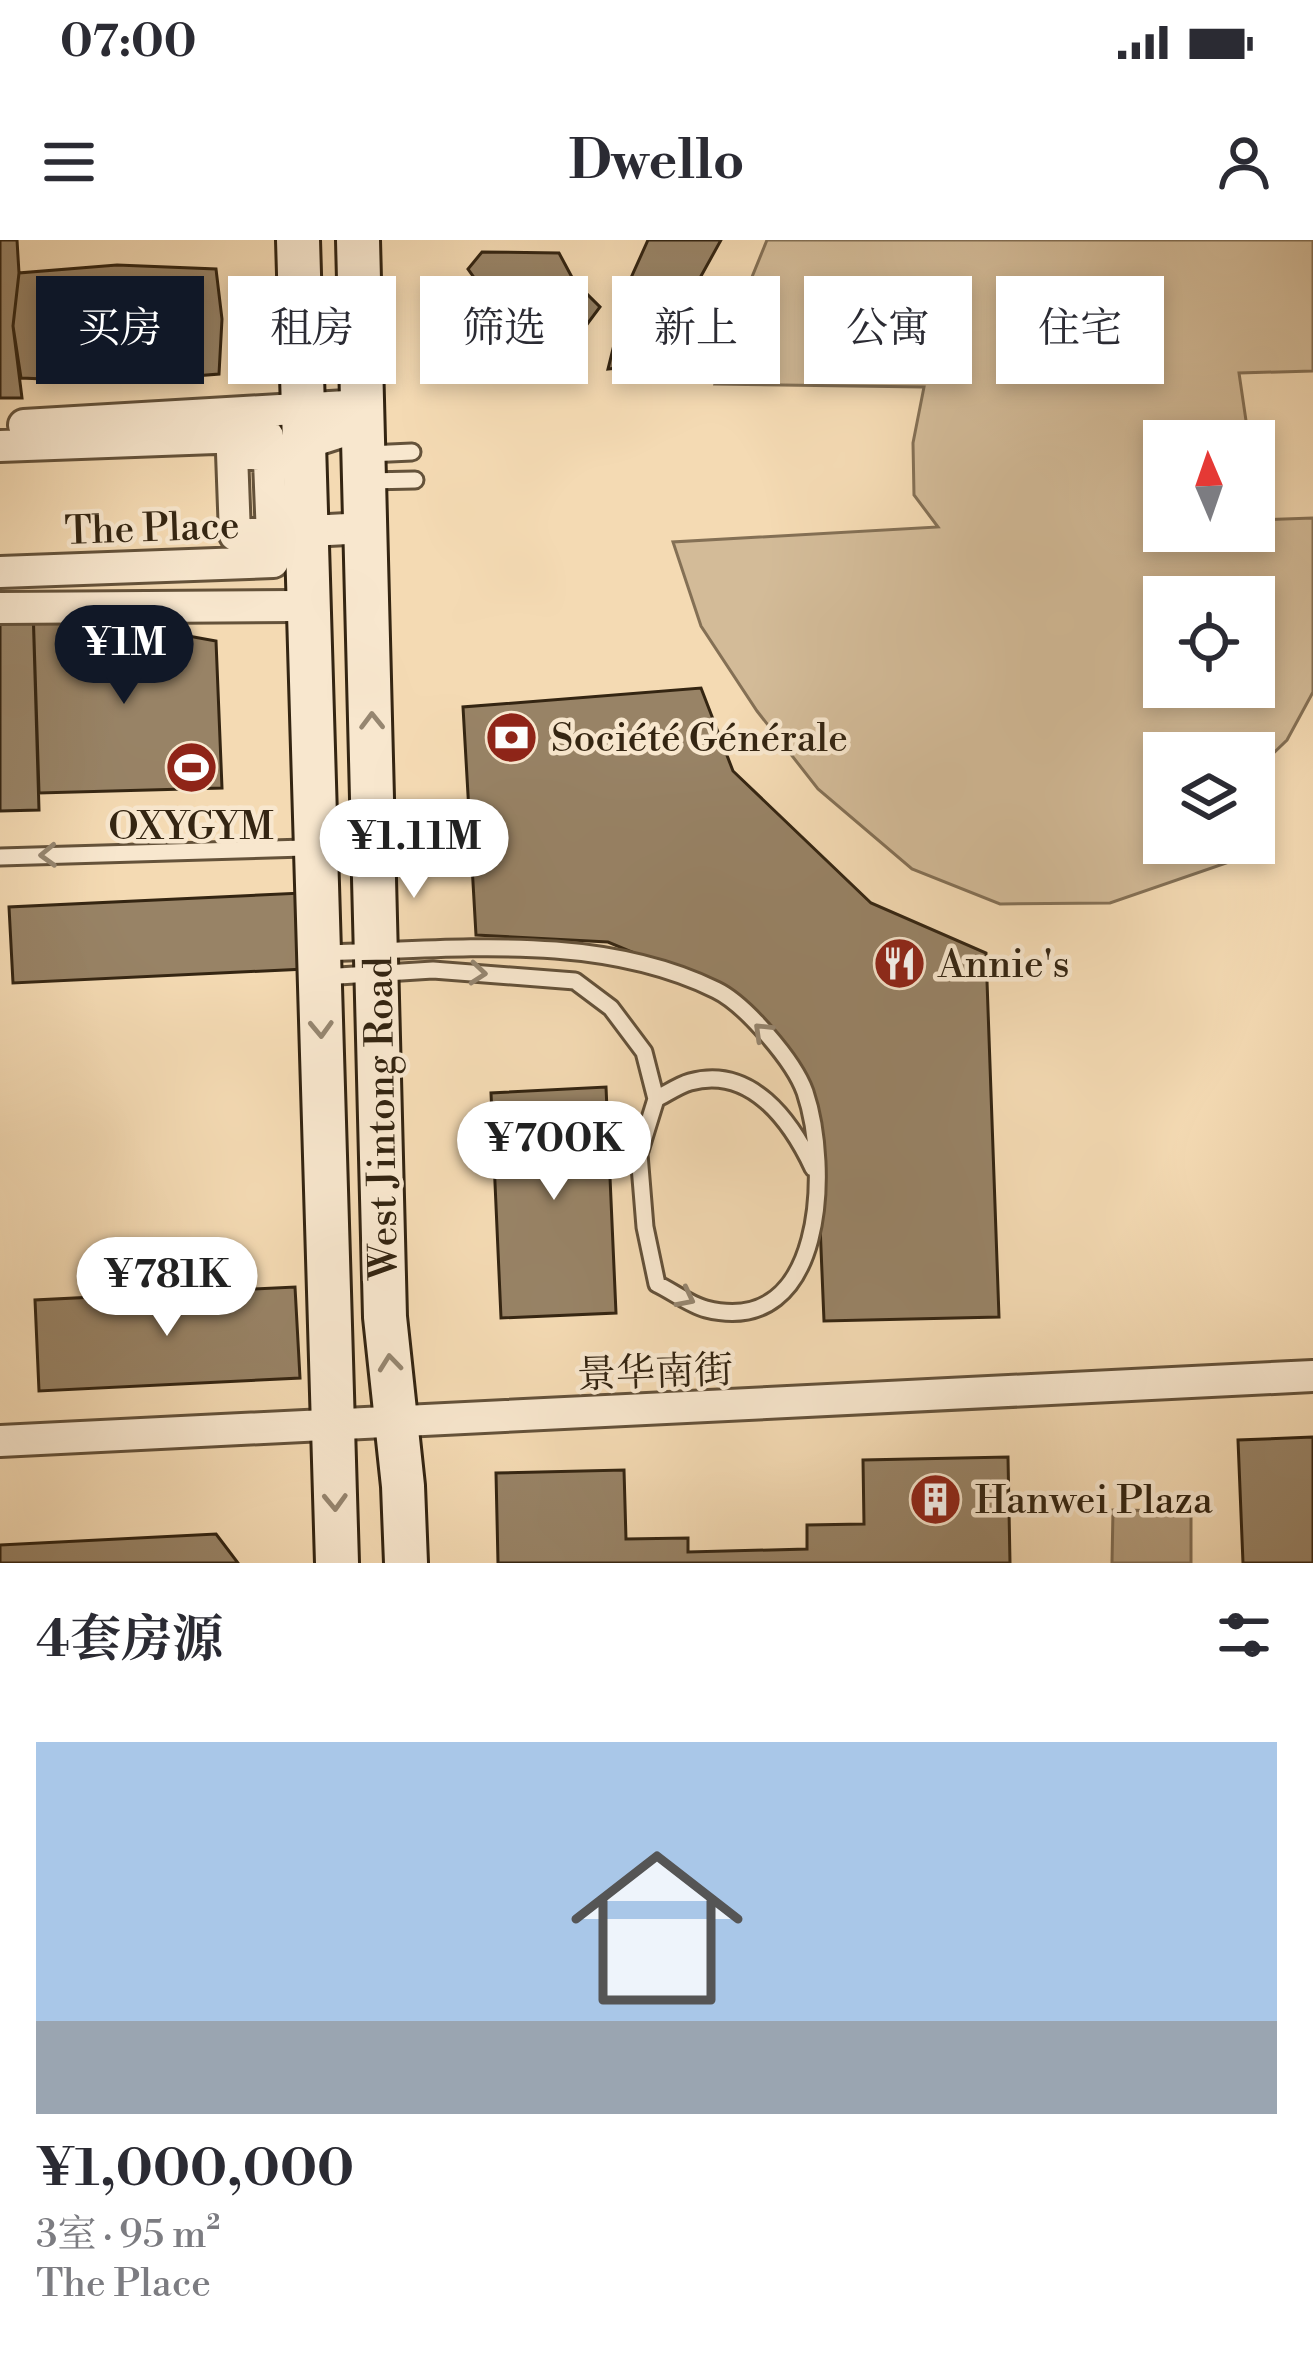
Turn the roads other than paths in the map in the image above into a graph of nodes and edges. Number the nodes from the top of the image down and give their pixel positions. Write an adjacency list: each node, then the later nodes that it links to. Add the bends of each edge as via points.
1 (298, 240): 4 (main road, West Jintong Road)
2 (358, 240): 5 (main road, West Jintong Road)
3 (0, 426): 4 (street)
4 (292, 436): 5 (street); 6 (street, The Place); 10 (main road, West Jintong Road); 10 (street, via 232,453 235,535)
5 (364, 442): 7 (lane); 8 (lane); 9 (main road, West Jintong Road)
6 (0, 446)
7 (412, 452)
8 (415, 480)
9 (366, 528): 10 (street); 14 (main road, West Jintong Road, one-way to 9)
10 (289, 531): 11 (street, The Place, via 273,562); 15 (main road, West Jintong Road)
11 (0, 572)
12 (293, 606): 13 (street)
13 (0, 608)
14 (375, 846): 15 (lane); 17 (main road, West Jintong Road)
15 (316, 848): 16 (lane, one-way to 16); 18 (main road, West Jintong Road)
16 (0, 857)
17 (375, 964): 18 (lane); 18 (lane); 19 (lane, one-way to 19, via 575,981 611,1008 644,1052); 20 (lane, one-way to 17, via 817,1137 804,1087 777,1046 721,992 596,954 420,946); 22 (main road, West Jintong Road, one-way to 17, via 385,1317)
18 (319, 965): 23 (main road, West Jintong Road, one-way to 23)
19 (656, 1099): 20 (lane, via 690,1082 722,1079 760,1093 796,1133); 20 (lane, one-way to 20, via 639,1154 657,1284 706,1309 754,1310 787,1291 808,1252)
20 (816, 1177)
21 (1313, 1376): 22 (street, 景华南街)
22 (396, 1421): 23 (street, 景华南街); 26 (main road, West Jintong Road)
23 (333, 1424): 24 (street, 景华南街); 25 (main road, West Jintong Road, one-way to 25)
24 (0, 1441)
25 (337, 1563)
26 (406, 1563)

